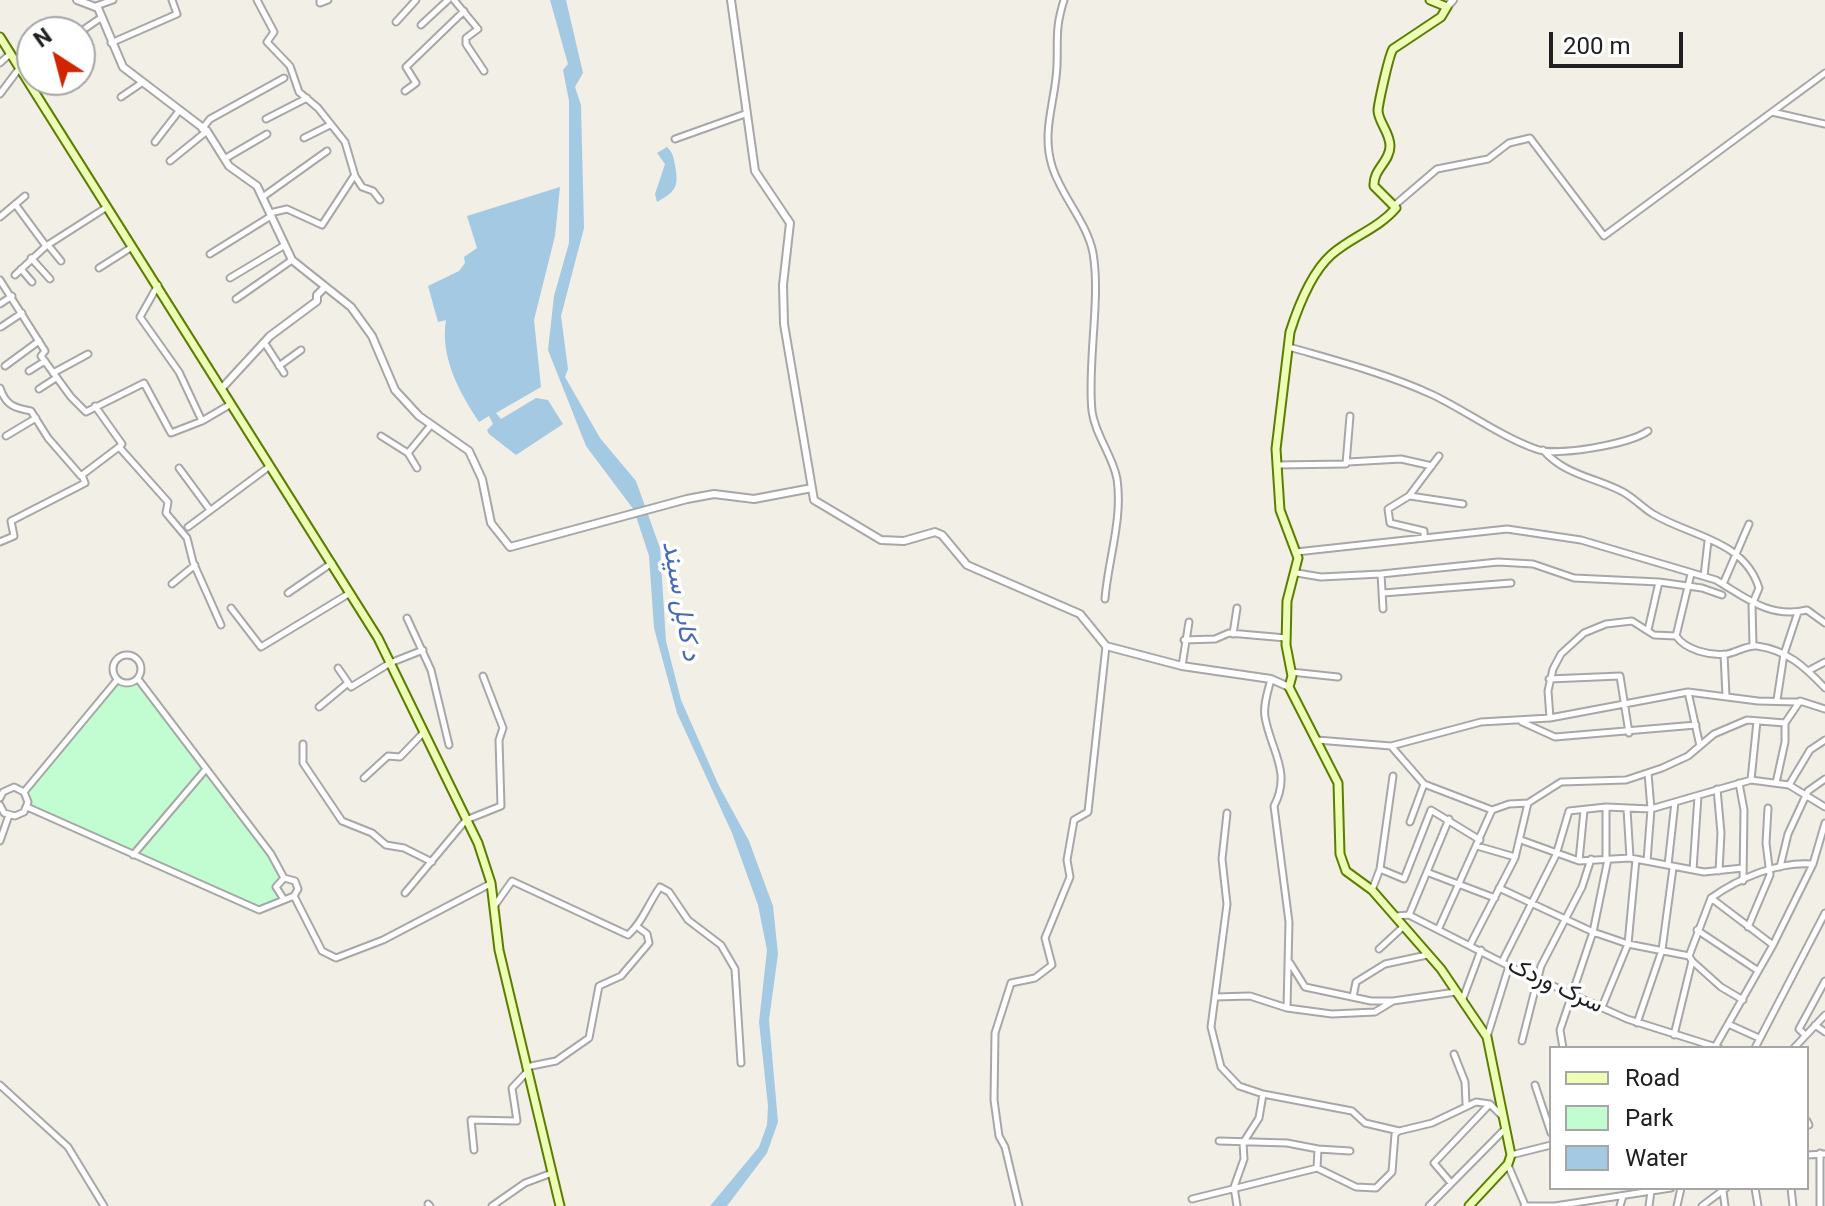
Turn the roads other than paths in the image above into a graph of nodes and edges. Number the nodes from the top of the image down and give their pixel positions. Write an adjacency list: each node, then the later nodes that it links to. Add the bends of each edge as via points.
1 (77, 0): 13 (street)
2 (113, 0): 13 (street)
3 (172, 0): 21 (street, via 177,14)
4 (257, 0): 34 (street, via 274,32 267,42 290,66 299,92)
5 (320, 0): 6 (street)
6 (328, 0)
7 (416, 0): 18 (street)
8 (451, 0): 15 (street); 19 (street)
9 (731, 0): 37 (street)
10 (1064, 0): 139 (street, via 1054,43 1058,63 1047,115 1049,154 1093,253 1092,409 1118,490 1115,551)
11 (1453, 0): 14 (street)
12 (1433, 1): 14 (main road)
13 (96, 6): 16 (street)
14 (1447, 7): 54 (main road, via 1388,56 1378,109 1390,149 1373,180 1376,190)
15 (464, 11): 25 (street, via 478,29 466,44); 30 (street, via 406,67 416,83)
16 (102, 17): 17 (street); 21 (street)
17 (96, 21)
18 (396, 22)
19 (421, 25)
20 (0, 37): 22 (main road)
21 (110, 44): 29 (street, via 123,67)
22 (10, 54): 23 (main road); 24 (street)
23 (16, 61)
24 (0, 63)
25 (484, 71)
26 (16, 73): 31 (street)
27 (1825, 73): 36 (street)
28 (284, 78): 41 (street, via 210,119)
29 (144, 81): 33 (street); 35 (street)
30 (405, 91)
31 (0, 94)
32 (39, 96): 55 (main road)
33 (121, 97)
34 (307, 98): 38 (street); 40 (street)
35 (179, 111): 41 (street); 45 (street)
36 (1772, 112): 39 (street); 54 (street, via 1604,236 1530,138 1509,143 1488,159 1437,169)
37 (745, 114): 44 (street); 113 (street, via 755,171 790,223 784,324)
38 (266, 119)
39 (1825, 124)
40 (330, 125): 43 (street); 49 (street, via 345,142)
41 (204, 130): 47 (street); 48 (street)
42 (267, 134): 47 (street)
43 (304, 138)
44 (675, 139)
45 (155, 142)
46 (327, 151): 51 (street)
47 (226, 158): 51 (street)
48 (170, 161)
49 (354, 174): 52 (street); 56 (street, via 322,225 287,209)
50 (25, 196): 53 (street)
51 (264, 196): 56 (street)
52 (380, 200)
53 (15, 204): 57 (street); 58 (street)
54 (1396, 204): 81 (main road, via 1389,216 1323,264 1297,311)
55 (107, 207): 58 (street); 60 (main road)
56 (271, 214): 59 (street); 61 (street)
57 (0, 217)
58 (47, 245): 62 (street); 64 (street)
59 (285, 245): 63 (street); 68 (street)
60 (133, 247): 65 (street); 72 (main road)
61 (210, 254)
62 (31, 258): 66 (street); 69 (street)
63 (292, 260): 73 (street); 75 (street)
64 (61, 261)
65 (99, 268)
66 (21, 269): 67 (street); 71 (street)
67 (15, 275)
68 (230, 278)
69 (50, 279)
70 (0, 280): 74 (street)
71 (32, 282)
72 (158, 285): 91 (main road); 97 (street, via 140,317 179,372)
73 (324, 288): 80 (street, via 317,301); 98 (street, via 351,307 372,336 395,390)
74 (12, 296): 76 (street); 77 (street)
75 (236, 299)
76 (0, 304)
77 (22, 313): 78 (street); 79 (street)
78 (1, 327)
79 (39, 341): 84 (street); 85 (street)
80 (264, 342): 86 (street); 91 (street)
81 (1289, 347): 103 (street, via 1434,396); 107 (main road)
82 (301, 350): 86 (street)
83 (88, 354): 89 (street)
84 (45, 361): 87 (street); 89 (street)
85 (5, 366)
86 (279, 366): 88 (street)
87 (29, 371)
88 (284, 373)
89 (54, 376): 92 (street); 94 (street, via 86,412)
90 (0, 388): 96 (street, via 4,400)
91 (222, 388): 93 (main road)
92 (39, 389)
93 (232, 403): 97 (street); 108 (main road)
94 (95, 406): 97 (street, via 144,383 171,433); 102 (street, via 117,432)
95 (1350, 416): 106 (street)
96 (36, 418): 100 (street); 112 (street)
97 (202, 421)
98 (431, 425): 104 (street); 113 (street, via 469,451 482,479 491,523 512,546 631,511 714,494 754,499)
99 (1648, 431): 103 (street, via 1623,444)
100 (6, 436)
101 (381, 436): 104 (street)
102 (119, 447): 112 (street); 125 (street, via 168,502 166,513 187,538)
103 (1543, 450): 120 (street, via 1581,478 1623,492 1654,515)
104 (408, 453): 111 (street)
105 (1439, 456): 109 (street)
106 (1348, 462): 107 (street); 109 (street, via 1401,459)
107 (1276, 465): 122 (main road, via 1280,510)
108 (270, 466): 116 (street); 124 (main road)
109 (1432, 466): 114 (street)
110 (179, 468): 116 (street)
111 (417, 468)
112 (81, 476): 121 (street, via 85,483 11,521 14,536)
113 (812, 488): 155 (street, via 817,503 881,540 942,535 967,565 1080,614)
114 (1409, 496): 115 (street); 119 (street, via 1388,509 1390,523 1424,531)
115 (1463, 504)
116 (210, 510): 118 (street)
117 (1749, 524): 123 (street)
118 (188, 527)
119 (1424, 537): 122 (street); 128 (street, via 1498,529 1552,534)
120 (1708, 541): 123 (street); 129 (street)
121 (0, 542)
122 (1296, 552): 126 (main road)
123 (1737, 552): 133 (street); 140 (street, via 1759,588)
124 (333, 563): 135 (main road); 136 (street)
125 (195, 565): 132 (street); 148 (street)
126 (1297, 573): 127 (street); 152 (main road, via 1290,585)
127 (1381, 574): 130 (street, via 1498,562 1533,564 1574,578); 137 (street)
128 (1691, 574): 129 (street); 134 (street)
129 (1704, 576): 133 (street)
130 (1659, 582): 134 (street); 149 (street)
131 (1511, 583): 137 (street)
132 (172, 584)
133 (1723, 584): 140 (street)
134 (1689, 586): 138 (street); 151 (street)
135 (351, 592): 141 (street, via 261,647); 160 (main road)
136 (288, 593)
137 (1383, 593): 143 (street)
138 (1722, 595)
139 (1105, 599)
140 (1752, 605): 144 (street); 154 (street)
141 (231, 608)
142 (1237, 608): 150 (street)
143 (1383, 609)
144 (1798, 612): 147 (street, via 1807,610); 158 (street)
145 (407, 618): 156 (street)
146 (1189, 622): 153 (street)
147 (1825, 623)
148 (221, 625)
149 (1648, 631): 151 (street); 169 (street, via 1623,621 1584,633 1561,654)
150 (1233, 634): 152 (street); 153 (street)
151 (1676, 636): 157 (street, via 1690,650)
152 (1288, 638): 163 (main road)
153 (1184, 640): 161 (street)
154 (1753, 645): 157 (street); 158 (street)
155 (1106, 646): 161 (street); 344 (street, via 1088,812 1071,828 1070,877 1045,938 1052,965 1035,978 1011,983 995,1033 997,1126)
156 (423, 650): 160 (street); 191 (street)
157 (1724, 654): 175 (street)
158 (1784, 654): 164 (street); 176 (street)
159 (1825, 662): 164 (street)
160 (390, 663): 171 (street, via 353,686); 186 (main road)
161 (1182, 666): 168 (street)
162 (338, 668): 171 (street)
163 (1290, 671): 166 (street); 172 (main road)
164 (1808, 671): 173 (street)
165 (483, 676): 223 (street, via 503,728 502,804)
166 (1338, 677)
167 (138, 679): 170 (street, via 128,684); 170 (street, via 140,663 126,655 113,665); 194 (street)
168 (1271, 679): 172 (street); 279 (street, via 1264,712 1282,768 1280,799 1274,806)
169 (1549, 679): 178 (street, via 1620,676); 181 (street)
170 (117, 680): 205 (street)
171 (348, 683): 179 (street)
172 (1289, 687): 188 (main road)
173 (1825, 688)
174 (1688, 692): 175 (street); 178 (street); 185 (street)
175 (1726, 696): 176 (street)
176 (1777, 700): 177 (street)
177 (1797, 702): 180 (street); 184 (street)
178 (1624, 705): 181 (street); 187 (street)
179 (319, 707)
180 (1825, 709)
181 (1550, 718): 183 (street)
182 (1757, 721): 184 (street); 193 (street, via 1731,725); 199 (street)
183 (1521, 722): 187 (street, via 1555,737); 192 (street, via 1481,722)
184 (1785, 723): 201 (street)
185 (1696, 725): 187 (street); 193 (street)
186 (423, 733): 197 (street, via 400,757 388,756); 223 (main road)
187 (1629, 733)
188 (1317, 740): 192 (street); 253 (main road, via 1338,783 1340,854 1346,871)
189 (1825, 740): 203 (street, via 1810,750)
190 (303, 744): 238 (street, via 303,763 342,821)
191 (449, 745)
192 (1391, 746): 202 (street)
193 (1700, 747): 195 (street)
194 (206, 769): 230 (street); 248 (street)
195 (1648, 773): 210 (street, via 1626,780 1561,782); 217 (street)
196 (1393, 776): 243 (street)
197 (364, 778)
198 (1825, 779): 207 (street)
199 (1751, 780): 200 (street); 201 (street)
200 (1739, 783): 204 (street); 242 (street)
201 (1776, 783): 203 (street)
202 (1424, 784): 218 (street); 224 (street)
203 (1789, 785): 207 (street)
204 (1717, 789): 206 (street); 246 (street)
205 (24, 792): 208 (street, via 8,788); 212 (street)
206 (1698, 796): 209 (street); 244 (street)
207 (1805, 796): 214 (street); 241 (street)
208 (0, 798)
209 (1675, 802): 217 (street); 240 (street)
210 (1528, 803): 218 (street); 226 (street)
211 (0, 805): 221 (street)
212 (27, 807): 221 (street, via 20,815); 230 (street)
213 (1606, 807): 216 (street); 219 (street); 233 (street)
214 (1825, 807)
215 (1768, 808): 245 (street)
216 (1627, 809): 217 (street); 234 (street)
217 (1651, 809): 237 (street)
218 (1492, 810): 228 (street)
219 (1584, 810): 231 (street, via 1569,811); 236 (street)
220 (1227, 813): 287 (street, via 1222,859 1227,904)
221 (9, 815): 227 (street)
222 (1449, 819): 228 (street); 243 (street, via 1431,810 1404,879); 247 (street)
223 (466, 820): 238 (street); 250 (main road)
224 (1410, 822)
225 (1825, 823): 229 (street)
226 (1521, 840): 231 (street); 232 (street)
227 (0, 841)
228 (1479, 843): 232 (street); 251 (street)
229 (1822, 851): 239 (street)
230 (133, 855): 256 (street, via 259,910)
231 (1556, 855): 236 (street); 259 (street)
232 (1515, 858): 252 (street)
233 (1607, 858): 234 (street); 235 (street); 270 (street)
234 (1633, 858): 237 (street); 271 (street)
235 (1591, 859): 236 (street); 264 (street)
236 (1579, 861)
237 (1647, 861): 240 (street)
238 (432, 862): 254 (street)
239 (1813, 864): 241 (street); 273 (street)
240 (1670, 866): 244 (street); 276 (street)
241 (1780, 867): 245 (street)
242 (1743, 868): 246 (street); 249 (street)
243 (1380, 869): 253 (street)
244 (1693, 870): 246 (street)
245 (1767, 870): 249 (street); 266 (street, via 1767,887)
246 (1719, 871)
247 (1429, 873): 251 (street); 262 (street)
248 (284, 878): 255 (street, via 297,885); 256 (street, via 276,887)
249 (1743, 881): 258 (street)
250 (491, 883): 255 (street, via 383,940 336,958 322,951); 260 (main road)
251 (1461, 884): 257 (street); 268 (street)
252 (1499, 888): 257 (street); 259 (street)
253 (1372, 890): 263 (main road)
254 (405, 893)
255 (294, 896): 256 (street)
256 (283, 898)
257 (1495, 898): 272 (street)
258 (1711, 898): 266 (street); 269 (street)
259 (1533, 904): 264 (street); 280 (street)
260 (495, 905): 267 (street, via 512,881 628,935); 311 (main road, via 499,950)
261 (1825, 913): 302 (street)
262 (1409, 915): 263 (street); 268 (street, سرک وردک)
263 (1395, 916): 265 (main road)
264 (1563, 919): 270 (street); 283 (street)
265 (1404, 926): 274 (street); 277 (main road)
266 (1748, 927): 273 (street)
267 (639, 928): 310 (street, via 660,887 688,920 721,945 735,969); 311 (street, via 649,943 621,976 599,986 589,1038 556,1061)
268 (1438, 930): 272 (street, سرک وردک)
269 (1697, 930): 278 (street); 282 (street)
270 (1593, 932): 271 (street); 286 (street)
271 (1628, 944): 276 (street); 292 (street)
272 (1470, 945): 275 (street, سرک وردک)
273 (1773, 945): 282 (street)
274 (1379, 949)
275 (1481, 950): 280 (street, سرک وردک); 291 (street)
276 (1662, 950): 278 (street); 295 (street)
277 (1428, 954): 285 (main road); 288 (street, via 1385,964 1356,982)
278 (1691, 959): 289 (street); 299 (street)
279 (1290, 962): 288 (street, via 1305,987); 293 (street)
280 (1502, 962): 281 (street, سرک وردک)
281 (1509, 966): 283 (street, سرک وردک); 301 (street)
282 (1757, 970): 289 (street)
283 (1539, 980): 286 (street, سرک وردک); 303 (street)
284 (1825, 981): 300 (street, via 1799,1029)
285 (1456, 992): 290 (street); 291 (main road)
286 (1571, 993): 292 (street, سرک وردک); 304 (street, via 1560,1030)
287 (1215, 997): 293 (street, via 1250,996); 314 (street, via 1211,1027 1221,1067 1239,1086)
288 (1353, 997): 290 (street)
289 (1743, 1000): 296 (street)
290 (1393, 1001): 293 (street, via 1375,1012)
291 (1462, 1001): 301 (main road)
292 (1602, 1007): 295 (street, سرک وردک)
293 (1287, 1008)
294 (1825, 1015): 297 (street)
295 (1637, 1023): 299 (street, سرک وردک)
296 (1728, 1024): 302 (street); 306 (street)
297 (1815, 1025): 298 (street); 300 (street)
298 (1825, 1032)
299 (1674, 1035): 305 (street, سرک وردک)
300 (1805, 1035): 308 (street)
301 (1487, 1037): 317 (main road)
302 (1759, 1038): 307 (street)
303 (1522, 1041)
304 (1563, 1046)
305 (1713, 1046)
306 (1717, 1046)
307 (1756, 1046)
308 (1797, 1046)
309 (1454, 1054): 315 (street, via 1465,1082)
310 (741, 1063)
311 (526, 1069): 324 (street, via 512,1088 517,1121 471,1120); 330 (main road)
312 (0, 1085): 341 (street, via 68,1147)
313 (1535, 1085): 318 (street)
314 (1263, 1094): 319 (street, via 1352,1111 1365,1123); 321 (street, via 1259,1118)
315 (1466, 1104): 316 (street); 319 (street, via 1432,1123)
316 (1490, 1104): 317 (street); 331 (street, via 1434,1163)
317 (1506, 1124): 327 (main road); 331 (street)
318 (1549, 1127)
319 (1399, 1131): 329 (street, via 1392,1172 1376,1188 1356,1187)
320 (1219, 1141): 321 (street)
321 (1243, 1143): 323 (street); 332 (street, via 1244,1159)
322 (1549, 1146): 327 (street)
323 (1318, 1149): 325 (street); 329 (street)
324 (474, 1150)
325 (1350, 1151)
326 (1822, 1153): 353 (street)
327 (1511, 1155): 328 (main road)
328 (1508, 1164): 347 (main road); 348 (street)
329 (1317, 1168): 332 (street)
330 (552, 1173): 342 (street, via 525,1183); 343 (main road)
331 (1451, 1183): 346 (street)
332 (1234, 1187): 339 (street); 345 (street)
333 (1655, 1190): 336 (street)
334 (1712, 1190): 337 (street)
335 (1723, 1190): 337 (street)
336 (1651, 1191): 338 (street); 351 (street)
337 (1716, 1195): 352 (street)
338 (1623, 1196): 340 (street); 350 (street)
339 (1192, 1199)
340 (1588, 1203): 349 (street)
341 (104, 1206)
342 (492, 1206)
343 (560, 1206)
344 (1019, 1206)
345 (1237, 1206)
346 (1429, 1206)
347 (1469, 1206)
348 (1524, 1206): 349 (street)
349 (1555, 1206)
350 (1620, 1206)
351 (1649, 1206)
352 (1702, 1206)
353 (1820, 1206)

